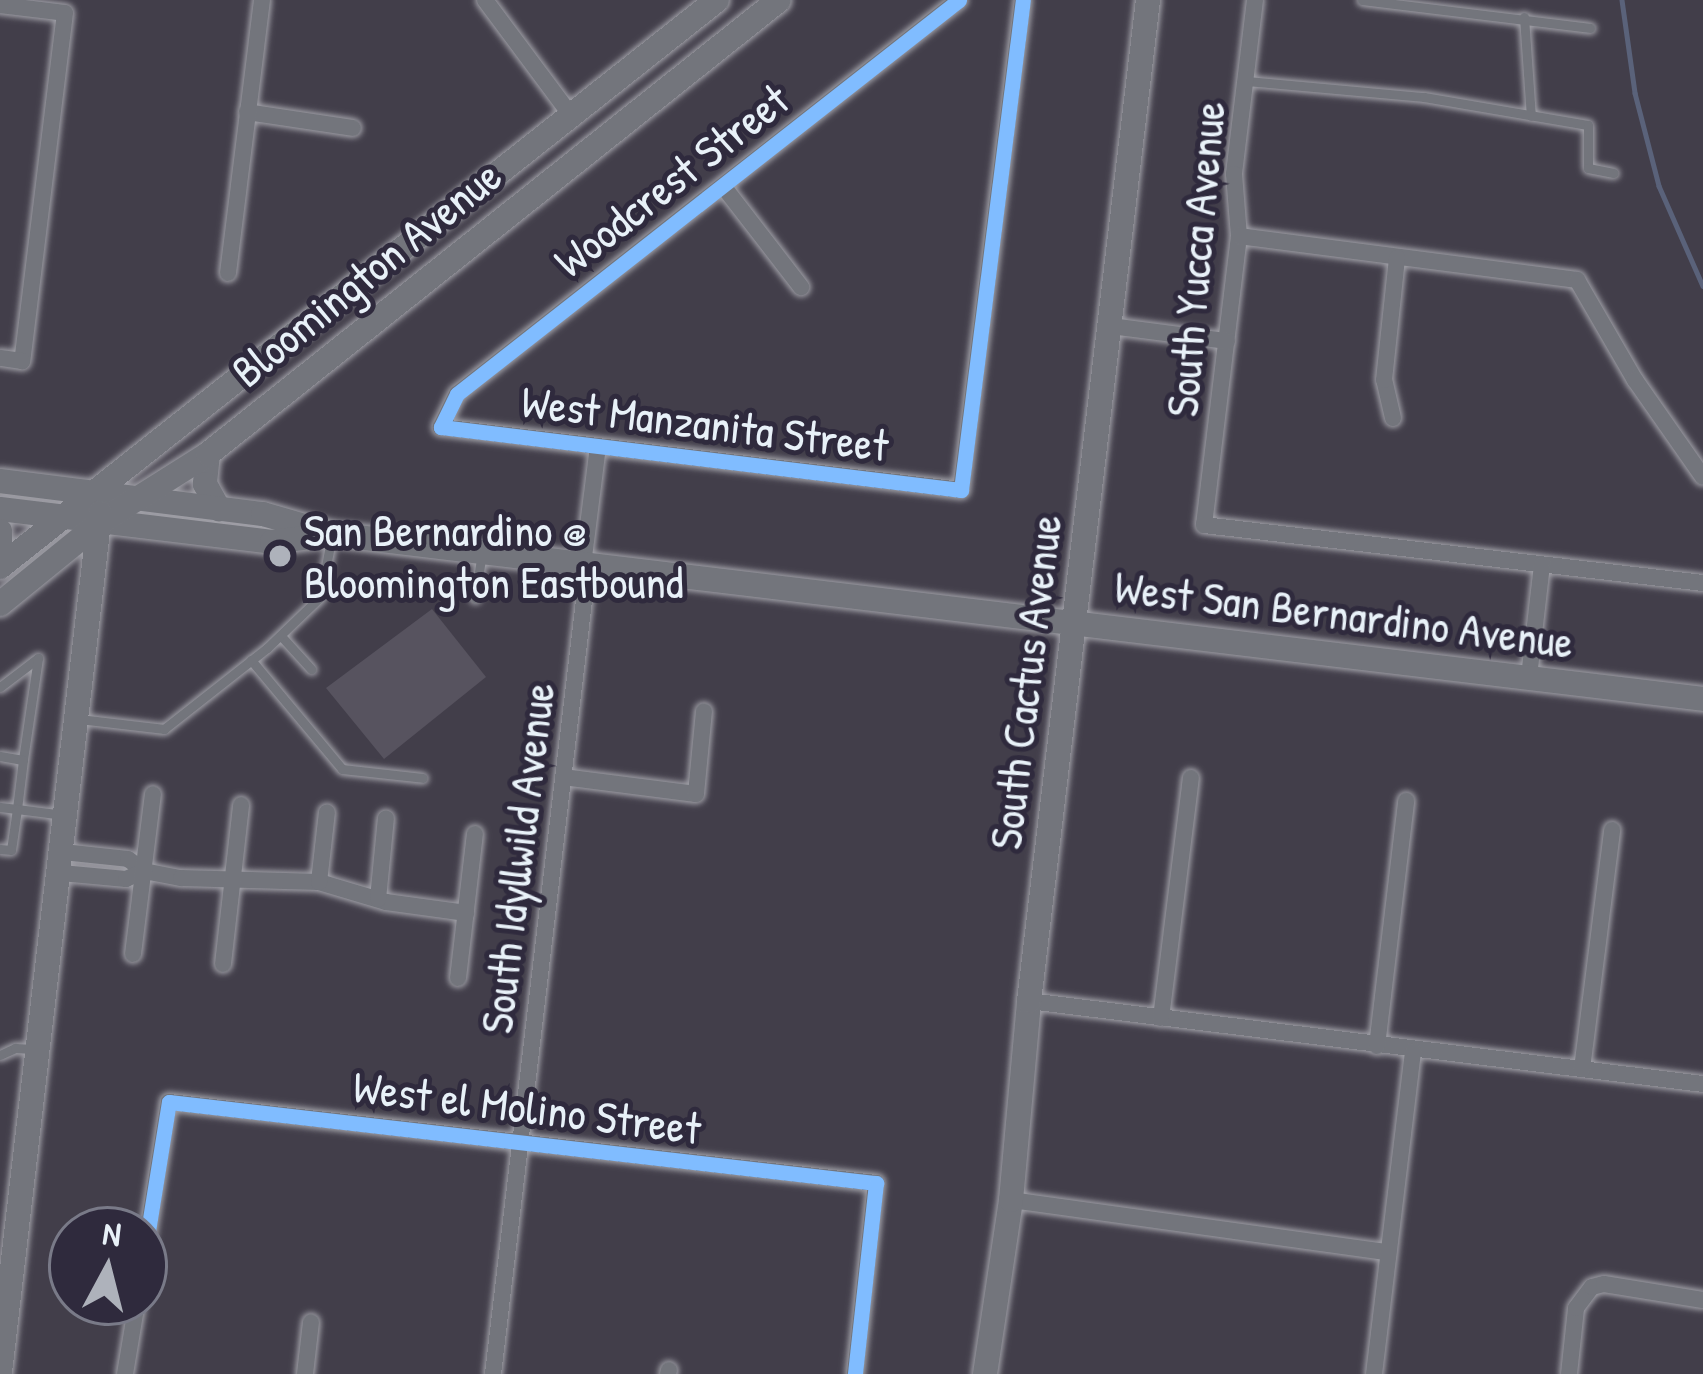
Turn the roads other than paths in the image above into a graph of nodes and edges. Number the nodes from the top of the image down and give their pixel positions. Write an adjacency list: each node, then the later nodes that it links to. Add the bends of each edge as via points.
1 (262, 0): 14 (street)
2 (485, 0): 15 (street)
3 (717, 0): 15 (main road, Bloomington Avenue)
4 (778, 0): 30 (main road, Bloomington Avenue)
5 (959, 0): 19 (street, Woodcrest Street)
6 (1023, 0): 29 (street, West Manzanita Street, via 961,490)
7 (1148, 0): 24 (main road, South Cactus Avenue)
8 (1255, 0): 13 (street, South Yucca Avenue)
9 (1362, 0): 11 (lane)
10 (0, 5): 26 (street, via 65,14 22,361)
11 (1524, 17): 12 (lane); 16 (lane)
12 (1590, 28)
13 (1247, 80): 16 (lane, via 1374,90); 20 (street, South Yucca Avenue, via 1234,174)
14 (247, 112): 17 (street); 22 (street)
15 (570, 114): 33 (main road, Bloomington Avenue)
16 (1531, 116): 18 (lane, via 1588,125 1588,168)
17 (353, 128)
18 (1614, 173)
19 (723, 186): 23 (street); 28 (street, Woodcrest Street, via 457,394)
20 (1239, 236): 21 (street); 25 (street, South Yucca Avenue)
21 (1397, 258): 27 (street, via 1384,380); 31 (street, via 1577,280)
22 (228, 273)
23 (801, 286)
24 (1111, 326): 25 (street); 49 (main road, South Cactus Avenue)
25 (1227, 341): 44 (street, South Yucca Avenue, via 1204,524)
26 (0, 358)
27 (1393, 418)
28 (441, 427): 29 (street, West Manzanita Street)
29 (598, 447): 43 (street, South Idyllwild Avenue)
30 (208, 454): 34 (main road, Bloomington Avenue); 36 (main road, via 205,484)
31 (1703, 477)
32 (0, 481): 33 (main road, West San Bernardino Avenue)
33 (96, 494): 34 (main road, West San Bernardino Avenue); 37 (main road, Bloomington Avenue); 38 (main road)
34 (140, 498): 36 (main road, West San Bernardino Avenue); 38 (main road, Bloomington Avenue)
35 (0, 509): 37 (main road, West San Bernardino Avenue)
36 (219, 509): 40 (main road, West San Bernardino Avenue)
37 (64, 516): 38 (main road, West San Bernardino Avenue); 45 (main road, Bloomington Avenue)
38 (101, 521): 40 (main road, West San Bernardino Avenue, via 272,542); 48 (main road, Bloomington Avenue); 57 (main road)
39 (0, 531): 42 (main road)
40 (332, 534): 41 (main road, West San Bernardino Avenue); 50 (lane, via 320,597)
41 (482, 553): 43 (main road, West San Bernardino Avenue); 47 (lane)
42 (0, 556)
43 (586, 565): 49 (main road, West San Bernardino Avenue); 60 (street, South Idyllwild Avenue)
44 (1542, 565): 46 (street); 53 (street)
45 (0, 566)
46 (1703, 583)
47 (475, 598)
48 (0, 604)
49 (1074, 626): 53 (main road, West San Bernardino Avenue); 83 (main road, South Cactus Avenue)
50 (281, 635): 51 (lane); 52 (lane)
51 (251, 660): 57 (lane, via 164,729); 61 (lane, via 342,769)
52 (310, 669)
53 (1529, 677): 55 (main road, West San Bernardino Avenue)
54 (0, 687): 59 (lane, via 38,658)
55 (1703, 699)
56 (704, 710): 60 (street, via 696,794)
57 (79, 719): 69 (main road)
58 (0, 756): 59 (lane)
59 (23, 760): 67 (lane)
60 (563, 777): 91 (street, South Idyllwild Avenue)
61 (423, 778)
62 (1191, 778): 84 (street)
63 (153, 794): 75 (street)
64 (1406, 801): 85 (street)
65 (241, 805): 76 (street)
66 (0, 807): 67 (lane)
67 (17, 809): 69 (lane); 73 (lane, via 11,850)
68 (327, 812): 77 (street)
69 (68, 815): 74 (main road)
70 (386, 818): 78 (street)
71 (1612, 830): 89 (street)
72 (475, 834): 79 (street)
73 (0, 849)
74 (62, 863): 75 (street, via 128,859); 86 (main road)
75 (144, 871): 76 (street); 80 (street)
76 (230, 882): 77 (street); 81 (street)
77 (319, 882): 78 (street)
78 (377, 899): 79 (street)
79 (466, 913): 82 (street)
80 (134, 954)
81 (223, 964)
82 (458, 978)
83 (1029, 1001): 84 (street); 92 (main road, South Cactus Avenue)
84 (1161, 1018): 85 (street)
85 (1377, 1046): 87 (street)
86 (40, 1049): 88 (lane); 98 (main road)
87 (1413, 1051): 89 (street); 94 (street)
88 (0, 1055)
89 (1582, 1070): 90 (street)
90 (1703, 1084)
91 (522, 1144): 93 (street, West el Molino Street, via 169,1102); 101 (street, South Idyllwild Avenue); 102 (street, West el Molino Street, via 877,1184)
92 (1011, 1200): 94 (street); 103 (main road, South Cactus Avenue)
93 (152, 1206)
94 (1388, 1252): 104 (street)
95 (1703, 1300): 105 (street, via 1604,1283 1585,1291)
96 (310, 1322): 100 (street)
97 (132, 1326): 99 (street)
98 (0, 1372)
99 (125, 1374)
100 (304, 1374)
101 (493, 1374)
102 (855, 1374)
103 (985, 1374)
104 (1374, 1374)
105 (1569, 1374)

